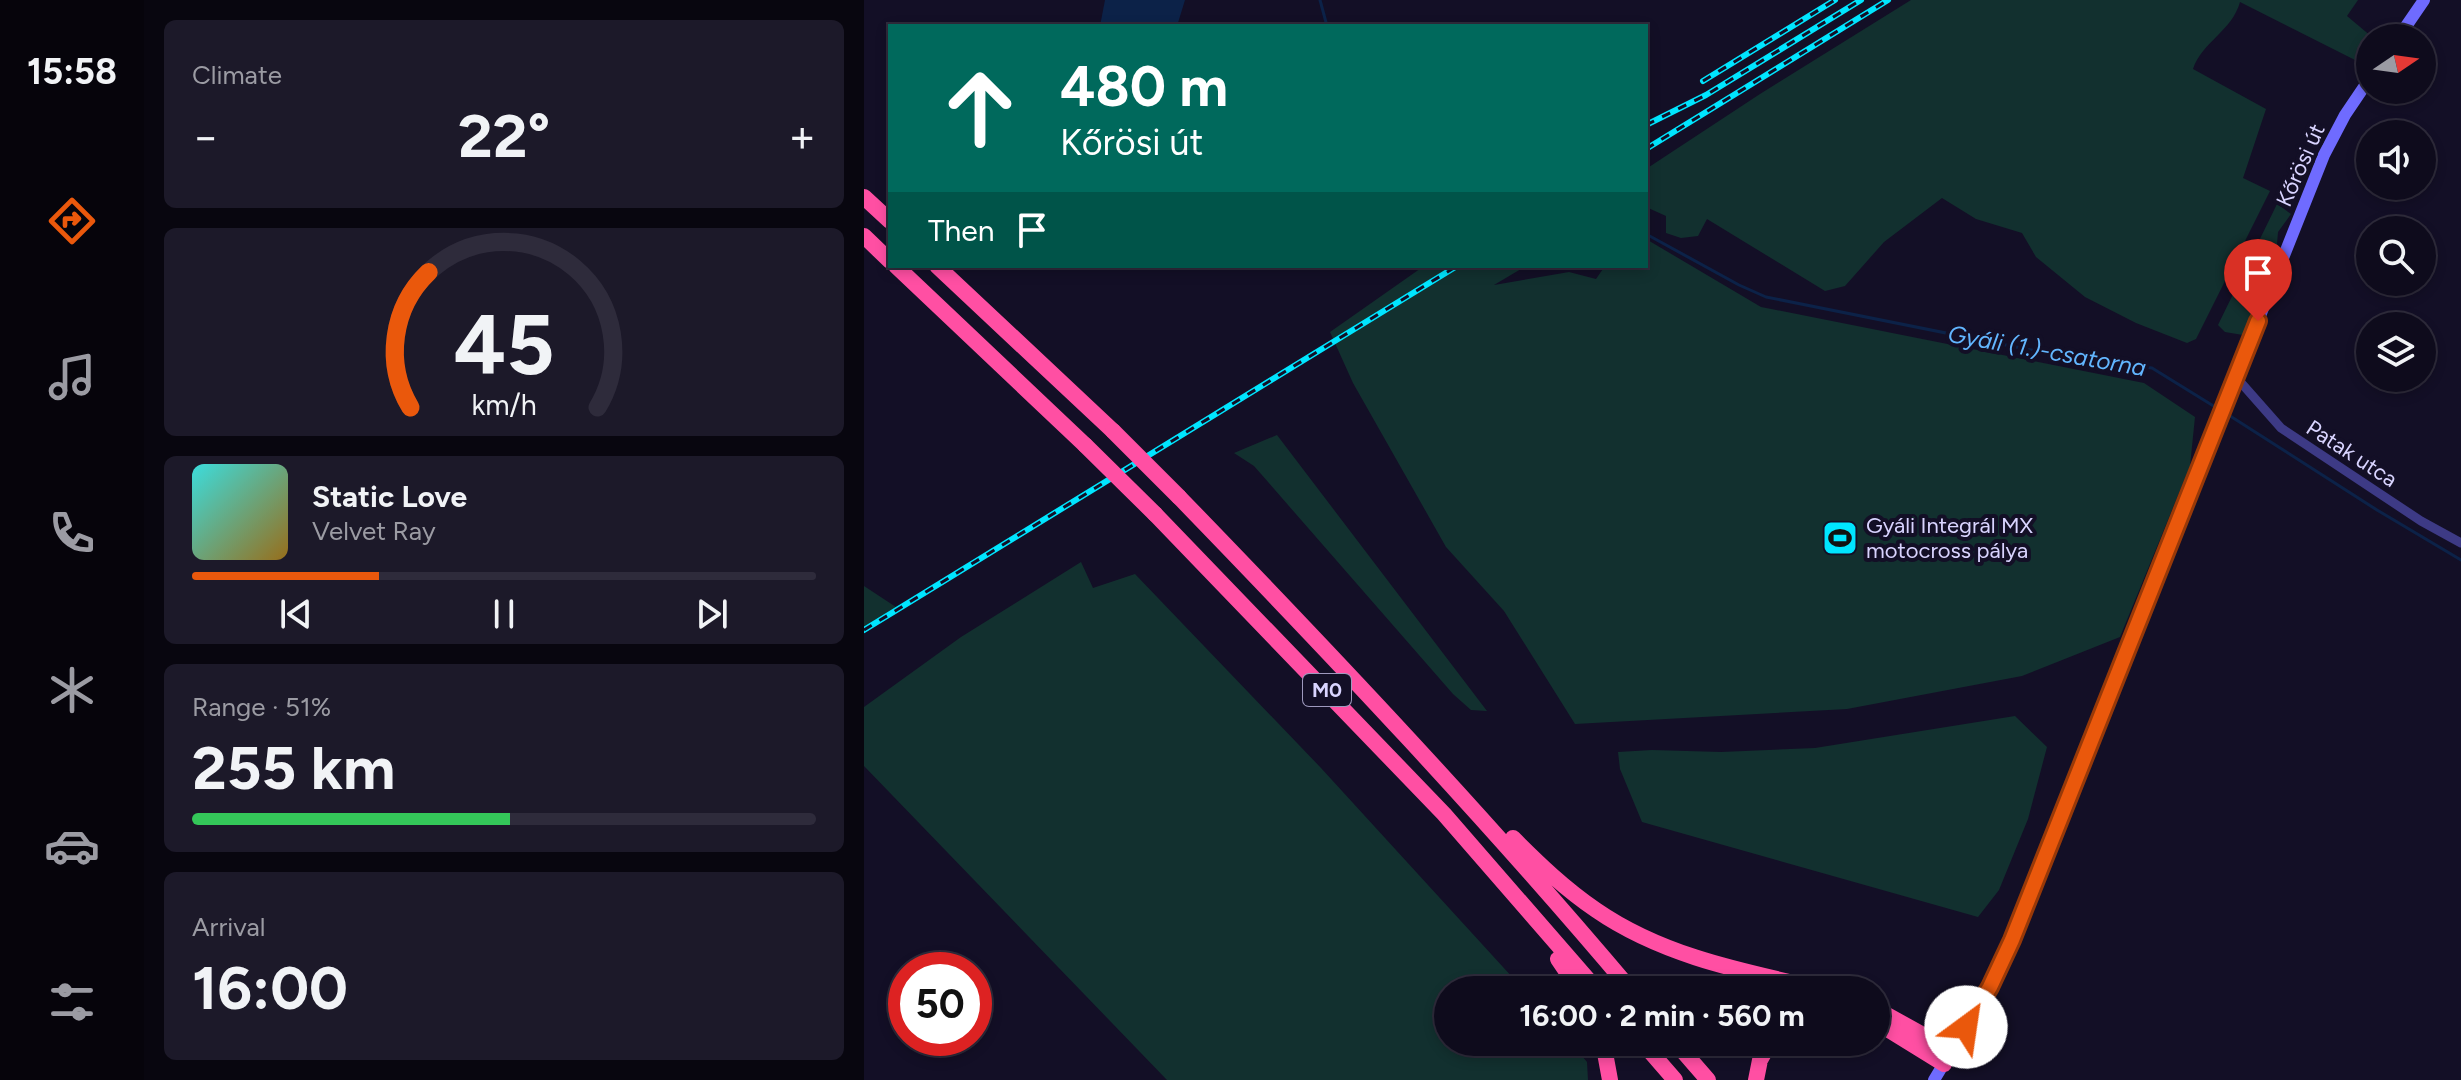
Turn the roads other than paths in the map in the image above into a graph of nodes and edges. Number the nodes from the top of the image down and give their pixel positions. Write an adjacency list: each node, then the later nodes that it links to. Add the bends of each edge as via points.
1 (2424, 0): 2 (main road)
2 (2408, 24)
3 (2356, 99): 10 (main road, Kőrösi út, via 2324,155)
4 (864, 197): 5 (highway)
5 (888, 219)
6 (864, 236): 7 (highway)
7 (888, 259)
8 (898, 268): 13 (highway, M0, bridge, via 1155,514)
9 (939, 268): 12 (highway, M0, bridge, via 1179,497)
10 (2236, 377): 11 (street, Patak utca, via 2281,428); 24 (main road, Kőrösi út, via 2012,940)
11 (2461, 543)
12 (1465, 800): 16 (highway, M0); 17 (highway, via 1597,911 1669,948)
13 (1495, 870): 14 (highway); 15 (highway, M0)
14 (1570, 976)
15 (1585, 976)
16 (1619, 976)
17 (1765, 976)
18 (1890, 1018): 24 (highway)
19 (1890, 1029): 24 (highway)
20 (1606, 1056): 25 (highway)
21 (1654, 1056): 26 (highway)
22 (1687, 1056): 27 (highway)
23 (1762, 1056): 28 (highway)
24 (1948, 1057): 29 (main road)
25 (1610, 1080)
26 (1675, 1080)
27 (1708, 1080)
28 (1756, 1080)
29 (1934, 1080)

